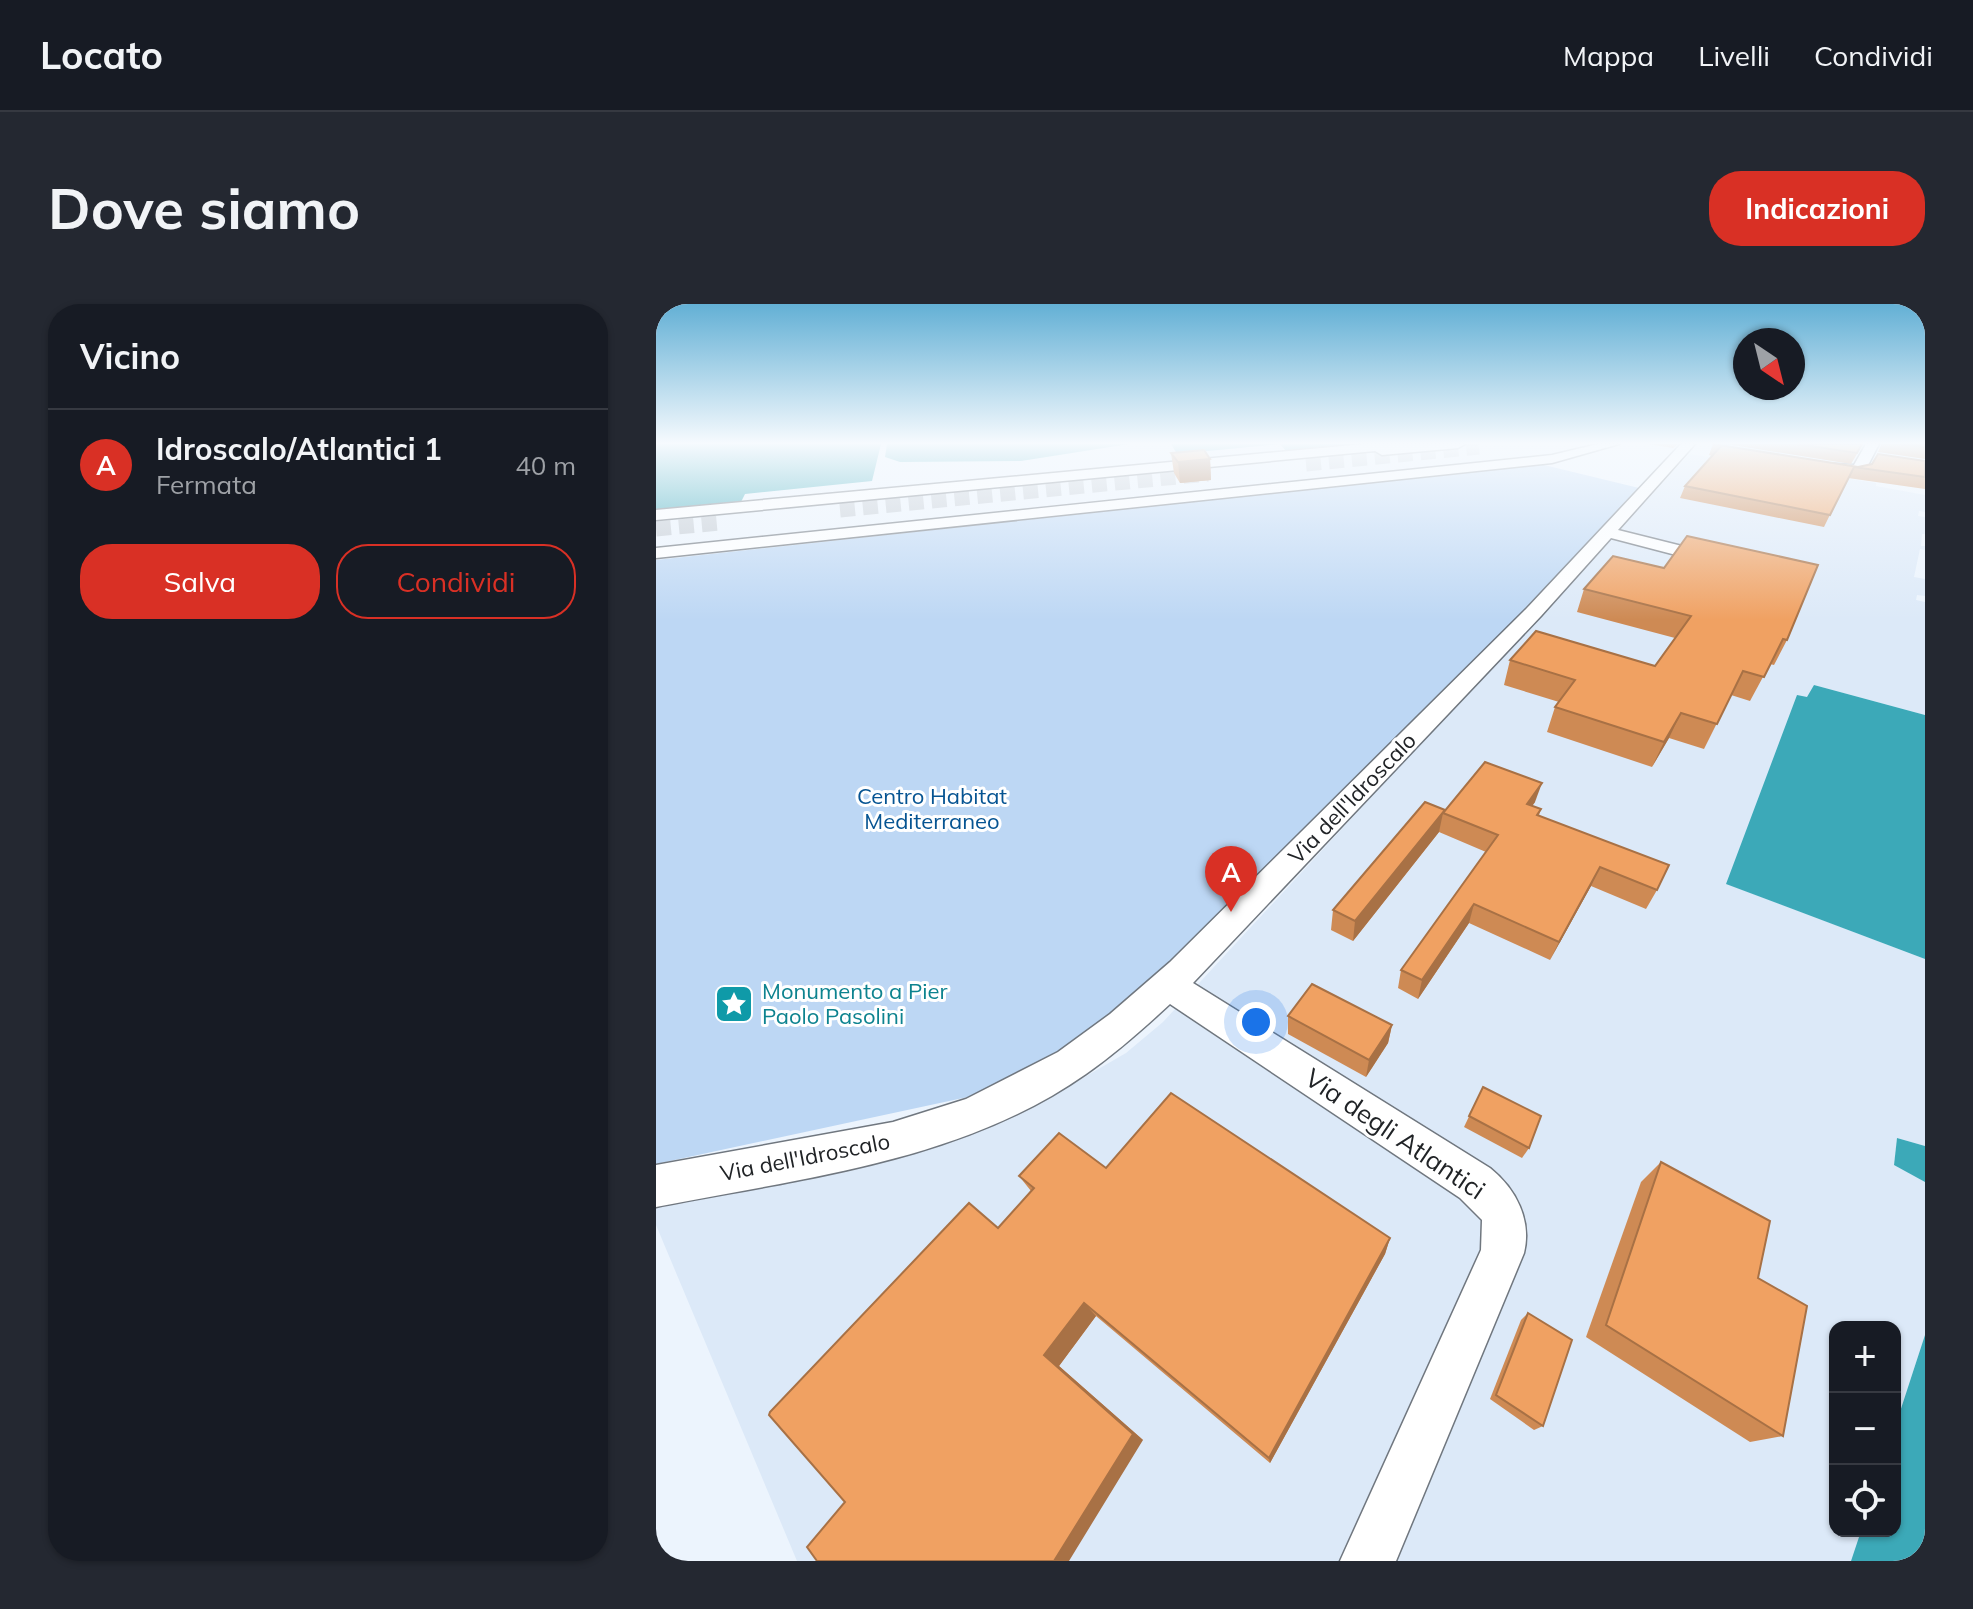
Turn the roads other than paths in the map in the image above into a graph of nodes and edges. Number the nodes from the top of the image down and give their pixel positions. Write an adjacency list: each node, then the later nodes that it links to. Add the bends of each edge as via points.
1 (856, 503): 6 (street, via 844,512)
2 (986, 503): 6 (street)
3 (986, 503): 6 (street)
4 (1636, 503): 8 (street, Via dell'Idroscalo)
5 (656, 515): 6 (street)
6 (778, 524): 7 (street); 9 (street); 11 (street)
7 (656, 530)
8 (1607, 532): 10 (street); 12 (street, Via dell'Idroscalo)
9 (656, 541)
10 (1676, 550)
11 (656, 553)
12 (1169, 985): 13 (street, Via dell'Idroscalo, via 1071,1064 969,1116 893,1141); 14 (street, Via degli Atlantici, via 1475,1183 1502,1213 1502,1253)
13 (656, 1186)
14 (1368, 1561)

